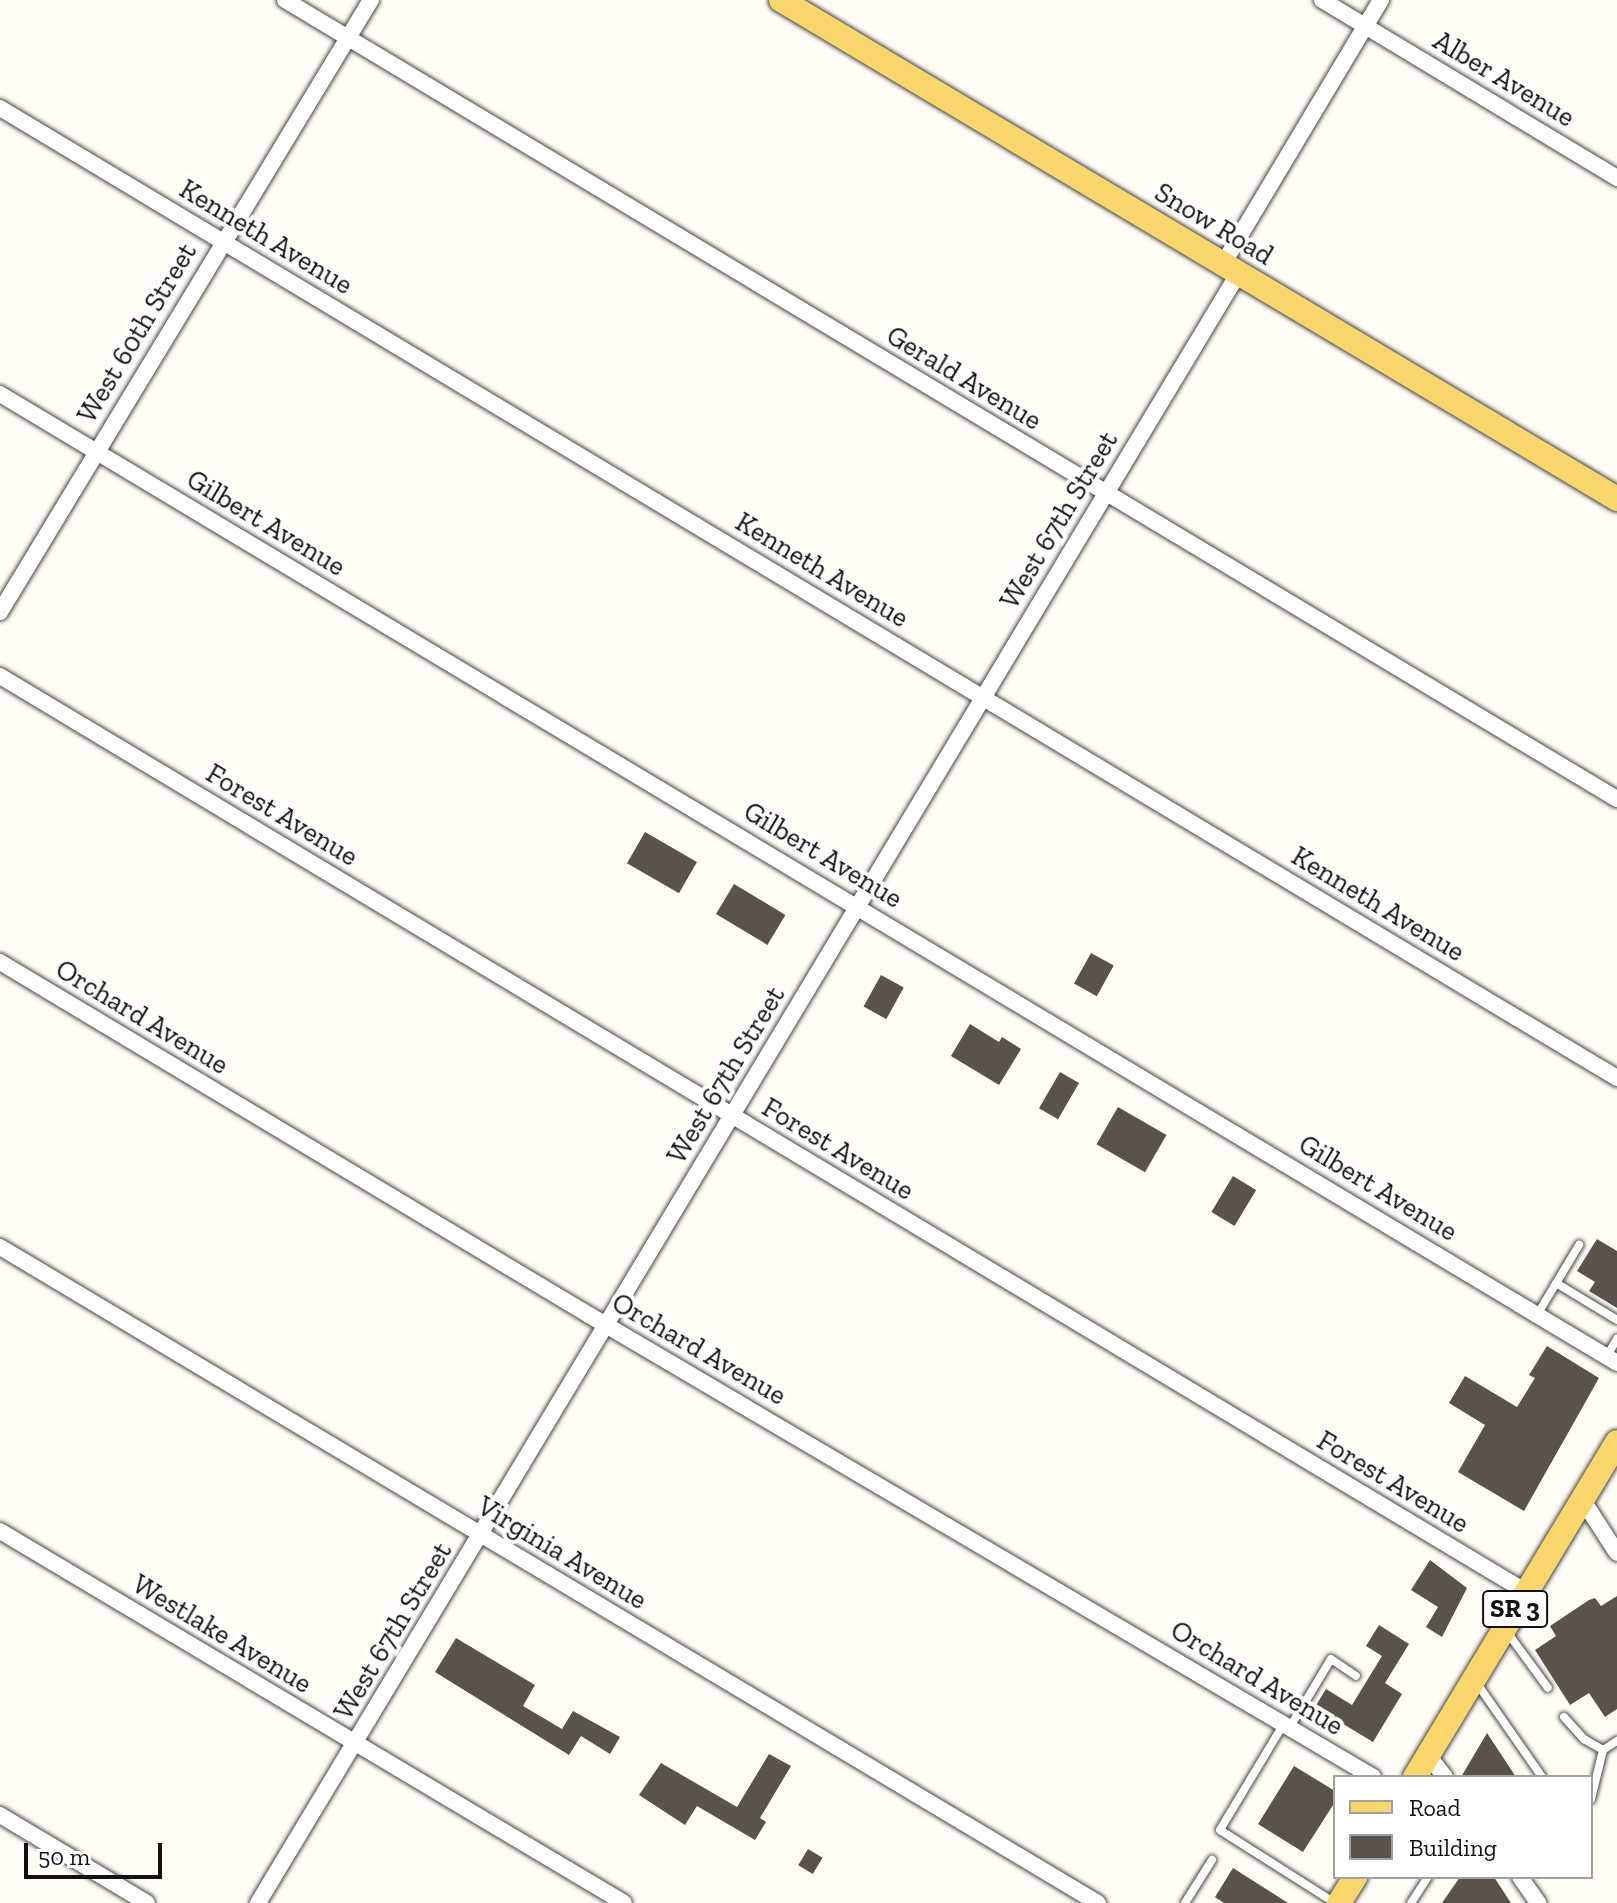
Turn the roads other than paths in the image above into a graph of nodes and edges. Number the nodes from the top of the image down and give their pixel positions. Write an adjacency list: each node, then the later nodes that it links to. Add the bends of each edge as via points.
1 (285, 0): 7 (street, Gerald Avenue)
2 (371, 0): 7 (street, West 60th Street)
3 (781, 0): 11 (main road, Snow Road)
4 (1322, 0): 6 (street, Alber Avenue)
5 (1381, 0): 6 (street, West 67th Street)
6 (1365, 26): 9 (street, Alber Avenue); 11 (street, West 67th Street)
7 (348, 38): 10 (street, West 60th Street); 14 (street, Gerald Avenue)
8 (0, 108): 10 (street, Kenneth Avenue)
9 (1617, 178)
10 (223, 241): 13 (street, West 60th Street); 18 (street, Kenneth Avenue)
11 (1230, 269): 14 (street, West 67th Street); 15 (main road, Snow Road)
12 (0, 394): 13 (street, Gilbert Avenue)
13 (96, 452): 16 (street, West 60th Street); 20 (street, Gilbert Avenue)
14 (1106, 493): 18 (street, West 67th Street); 19 (street, Gerald Avenue)
15 (1617, 499)
16 (0, 612)
17 (0, 676): 23 (street, Forest Avenue)
18 (982, 697): 20 (street, West 67th Street); 22 (street, Kenneth Avenue)
19 (1617, 799)
20 (859, 906): 23 (street, West 67th Street); 27 (street, Gilbert Avenue)
21 (0, 962): 29 (street, Orchard Avenue)
22 (1617, 1078)
23 (732, 1115): 29 (street, West 67th Street); 37 (street, Forest Avenue)
24 (1579, 1245): 26 (lane)
25 (0, 1247): 35 (street, Virginia Avenue)
26 (1556, 1283): 27 (lane); 28 (lane)
27 (1537, 1315): 31 (street, Gilbert Avenue)
28 (1617, 1320)
29 (607, 1325): 35 (street, West 67th Street); 43 (street, Orchard Avenue)
30 (1617, 1339): 31 (lane)
31 (1612, 1360)
32 (1617, 1442): 33 (main road, SR 3)
33 (1582, 1499): 36 (street); 37 (main road, SR 3)
34 (0, 1531): 45 (street, Westlake Avenue)
35 (481, 1535): 45 (street, West 67th Street); 61 (street, Virginia Avenue)
36 (1617, 1553)
37 (1526, 1592): 38 (main road, SR 3)
38 (1504, 1628): 40 (main road, SR 3); 41 (lane)
39 (1356, 1676): 43 (lane, via 1331,1659)
40 (1473, 1678): 47 (main road, SR 3); 51 (lane)
41 (1548, 1688)
42 (1564, 1717): 46 (lane)
43 (1287, 1725): 48 (street, Orchard Avenue); 63 (lane, via 1220,1830)
44 (1617, 1741): 46 (lane)
45 (355, 1745): 59 (street, West 67th Street); 60 (street, Westlake Avenue)
46 (1603, 1750): 52 (lane)
47 (1427, 1754): 49 (main road, SR 3); 50 (street)
48 (1370, 1775)
49 (1416, 1775)
50 (1443, 1775)
51 (1541, 1775)
52 (1593, 1794)
53 (0, 1815): 58 (street)
54 (1212, 1860): 62 (lane)
55 (1354, 1879): 63 (main road)
56 (1427, 1879): 64 (lane)
57 (1521, 1879): 65 (street)
58 (147, 1903)
59 (258, 1903)
60 (624, 1903)
61 (1098, 1903)
62 (1185, 1903)
63 (1337, 1903)
64 (1411, 1903)
65 (1538, 1903)

